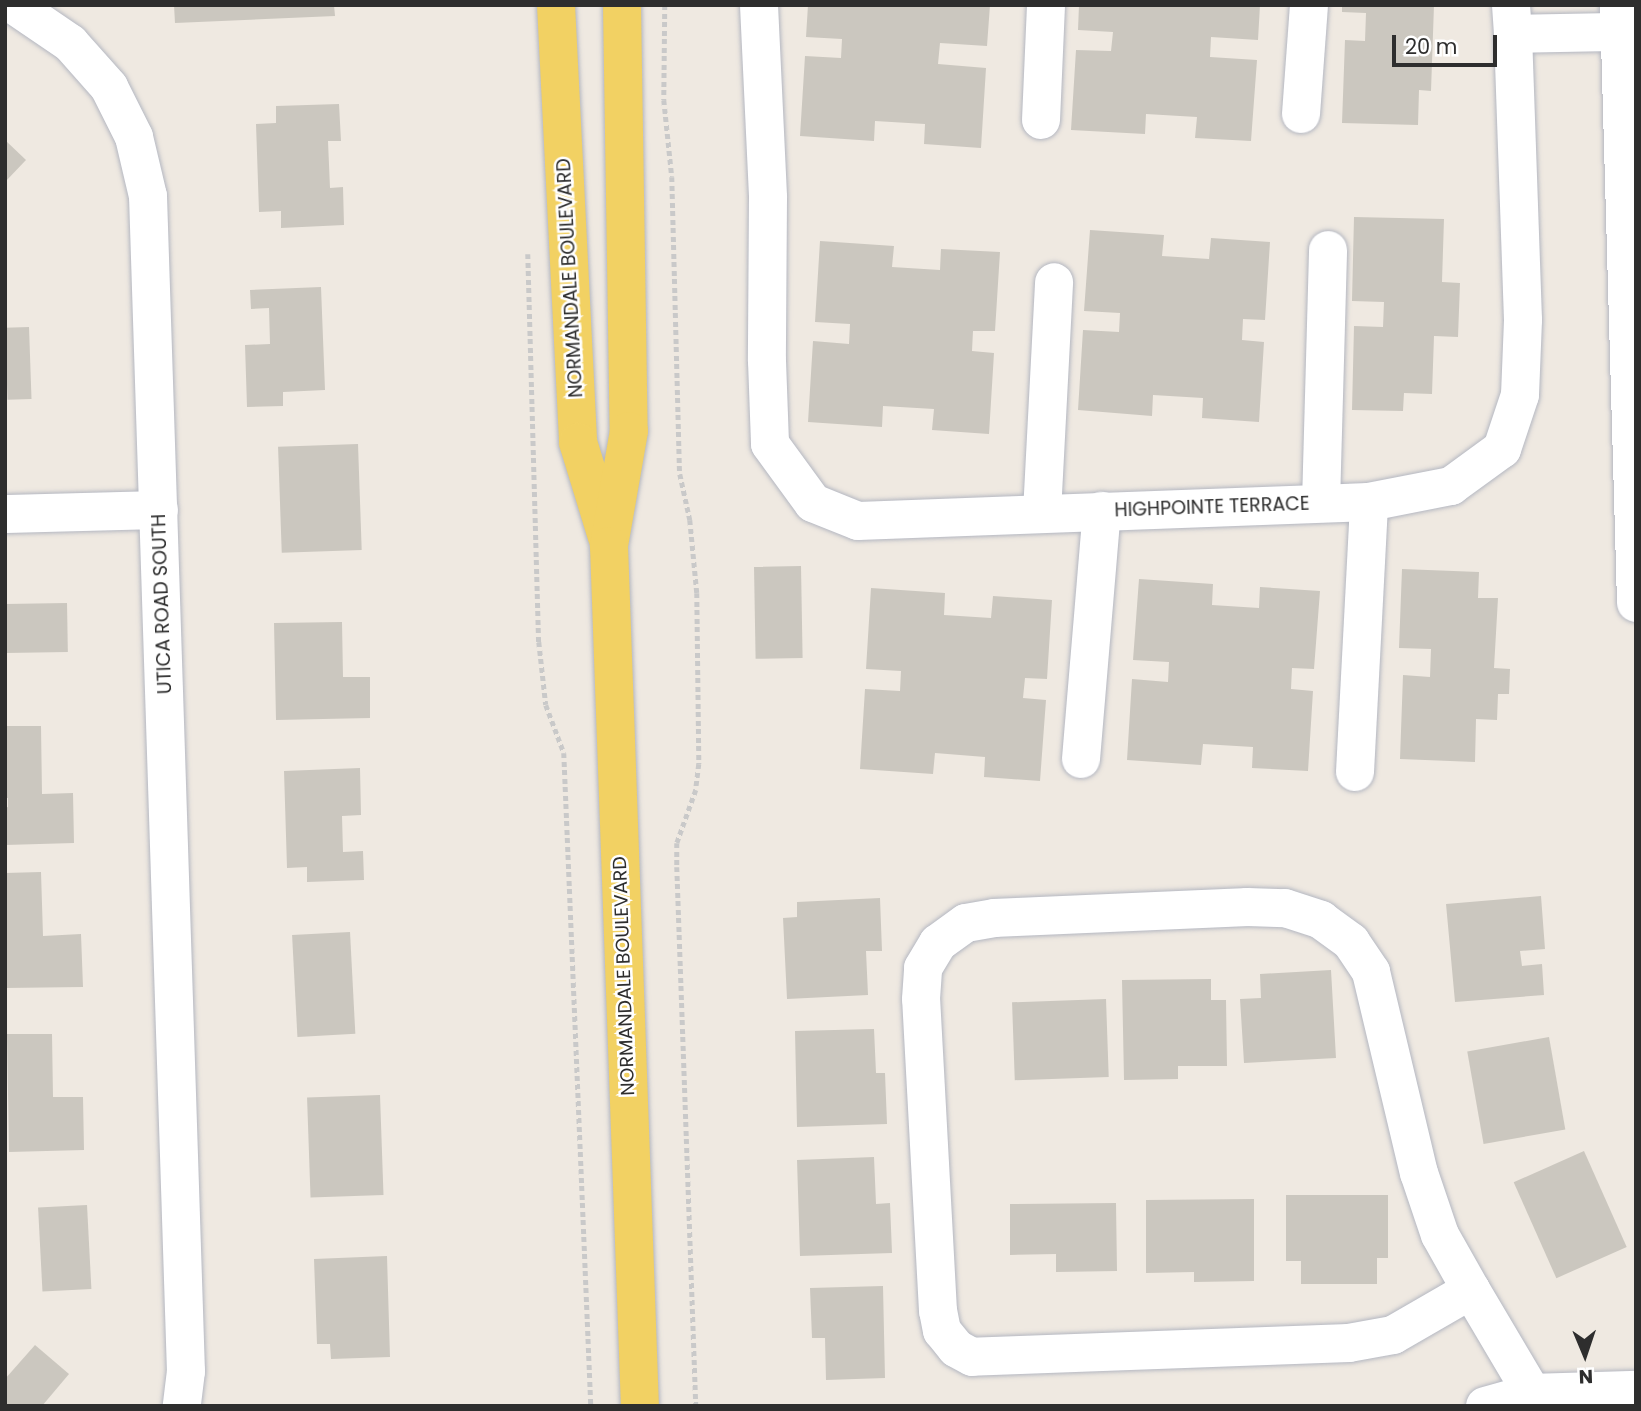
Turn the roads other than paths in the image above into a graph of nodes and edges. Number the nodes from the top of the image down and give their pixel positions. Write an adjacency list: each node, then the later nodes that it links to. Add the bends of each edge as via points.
1 (14, 5): 15 (street, UTICA ROAD SOUTH, via 78,52 109,87 134,137 148,196)
2 (556, 5): 20 (main road, NORMANDALE BOULEVARD, via 578,442)
3 (622, 5): 20 (main road, NORMANDALE BOULEVARD, via 629,431)
4 (759, 5): 17 (street, HIGHPOINTE TERRACE, via 768,198 770,444 813,503 858,521)
5 (1046, 5): 10 (street)
6 (1309, 5): 9 (street)
7 (1620, 19): 8 (street); 19 (street)
8 (1512, 20): 13 (street, HIGHPOINTE TERRACE, via 1523,320 1520,395 1502,449 1451,486)
9 (1301, 114)
10 (1041, 120)
11 (1328, 250): 14 (street)
12 (1054, 282): 17 (street)
13 (1369, 502): 14 (street, HIGHPOINTE TERRACE); 23 (street)
14 (1321, 503): 16 (street, HIGHPOINTE TERRACE)
15 (159, 510): 18 (street); 27 (street, UTICA ROAD SOUTH, via 186,1371)
16 (1102, 511): 17 (street, HIGHPOINTE TERRACE); 22 (street)
17 (1042, 513)
18 (5, 514)
19 (1634, 532): 21 (street)
20 (609, 546): 28 (main road, NORMANDALE BOULEVARD)
21 (1636, 603)
22 (1081, 759)
23 (1355, 772)
24 (1471, 1290): 24 (street, via 1440,1235 1419,1172 1371,972 1351,942 1321,920 1285,908 1247,907 995,918 966,923 939,943 923,968 938,1311 942,1331 956,1348 972,1357 1349,1343 1393,1335); 26 (street)
25 (1636, 1390): 26 (street)
26 (1532, 1394): 29 (street)
27 (182, 1406)
28 (640, 1406)
29 (1485, 1406)

